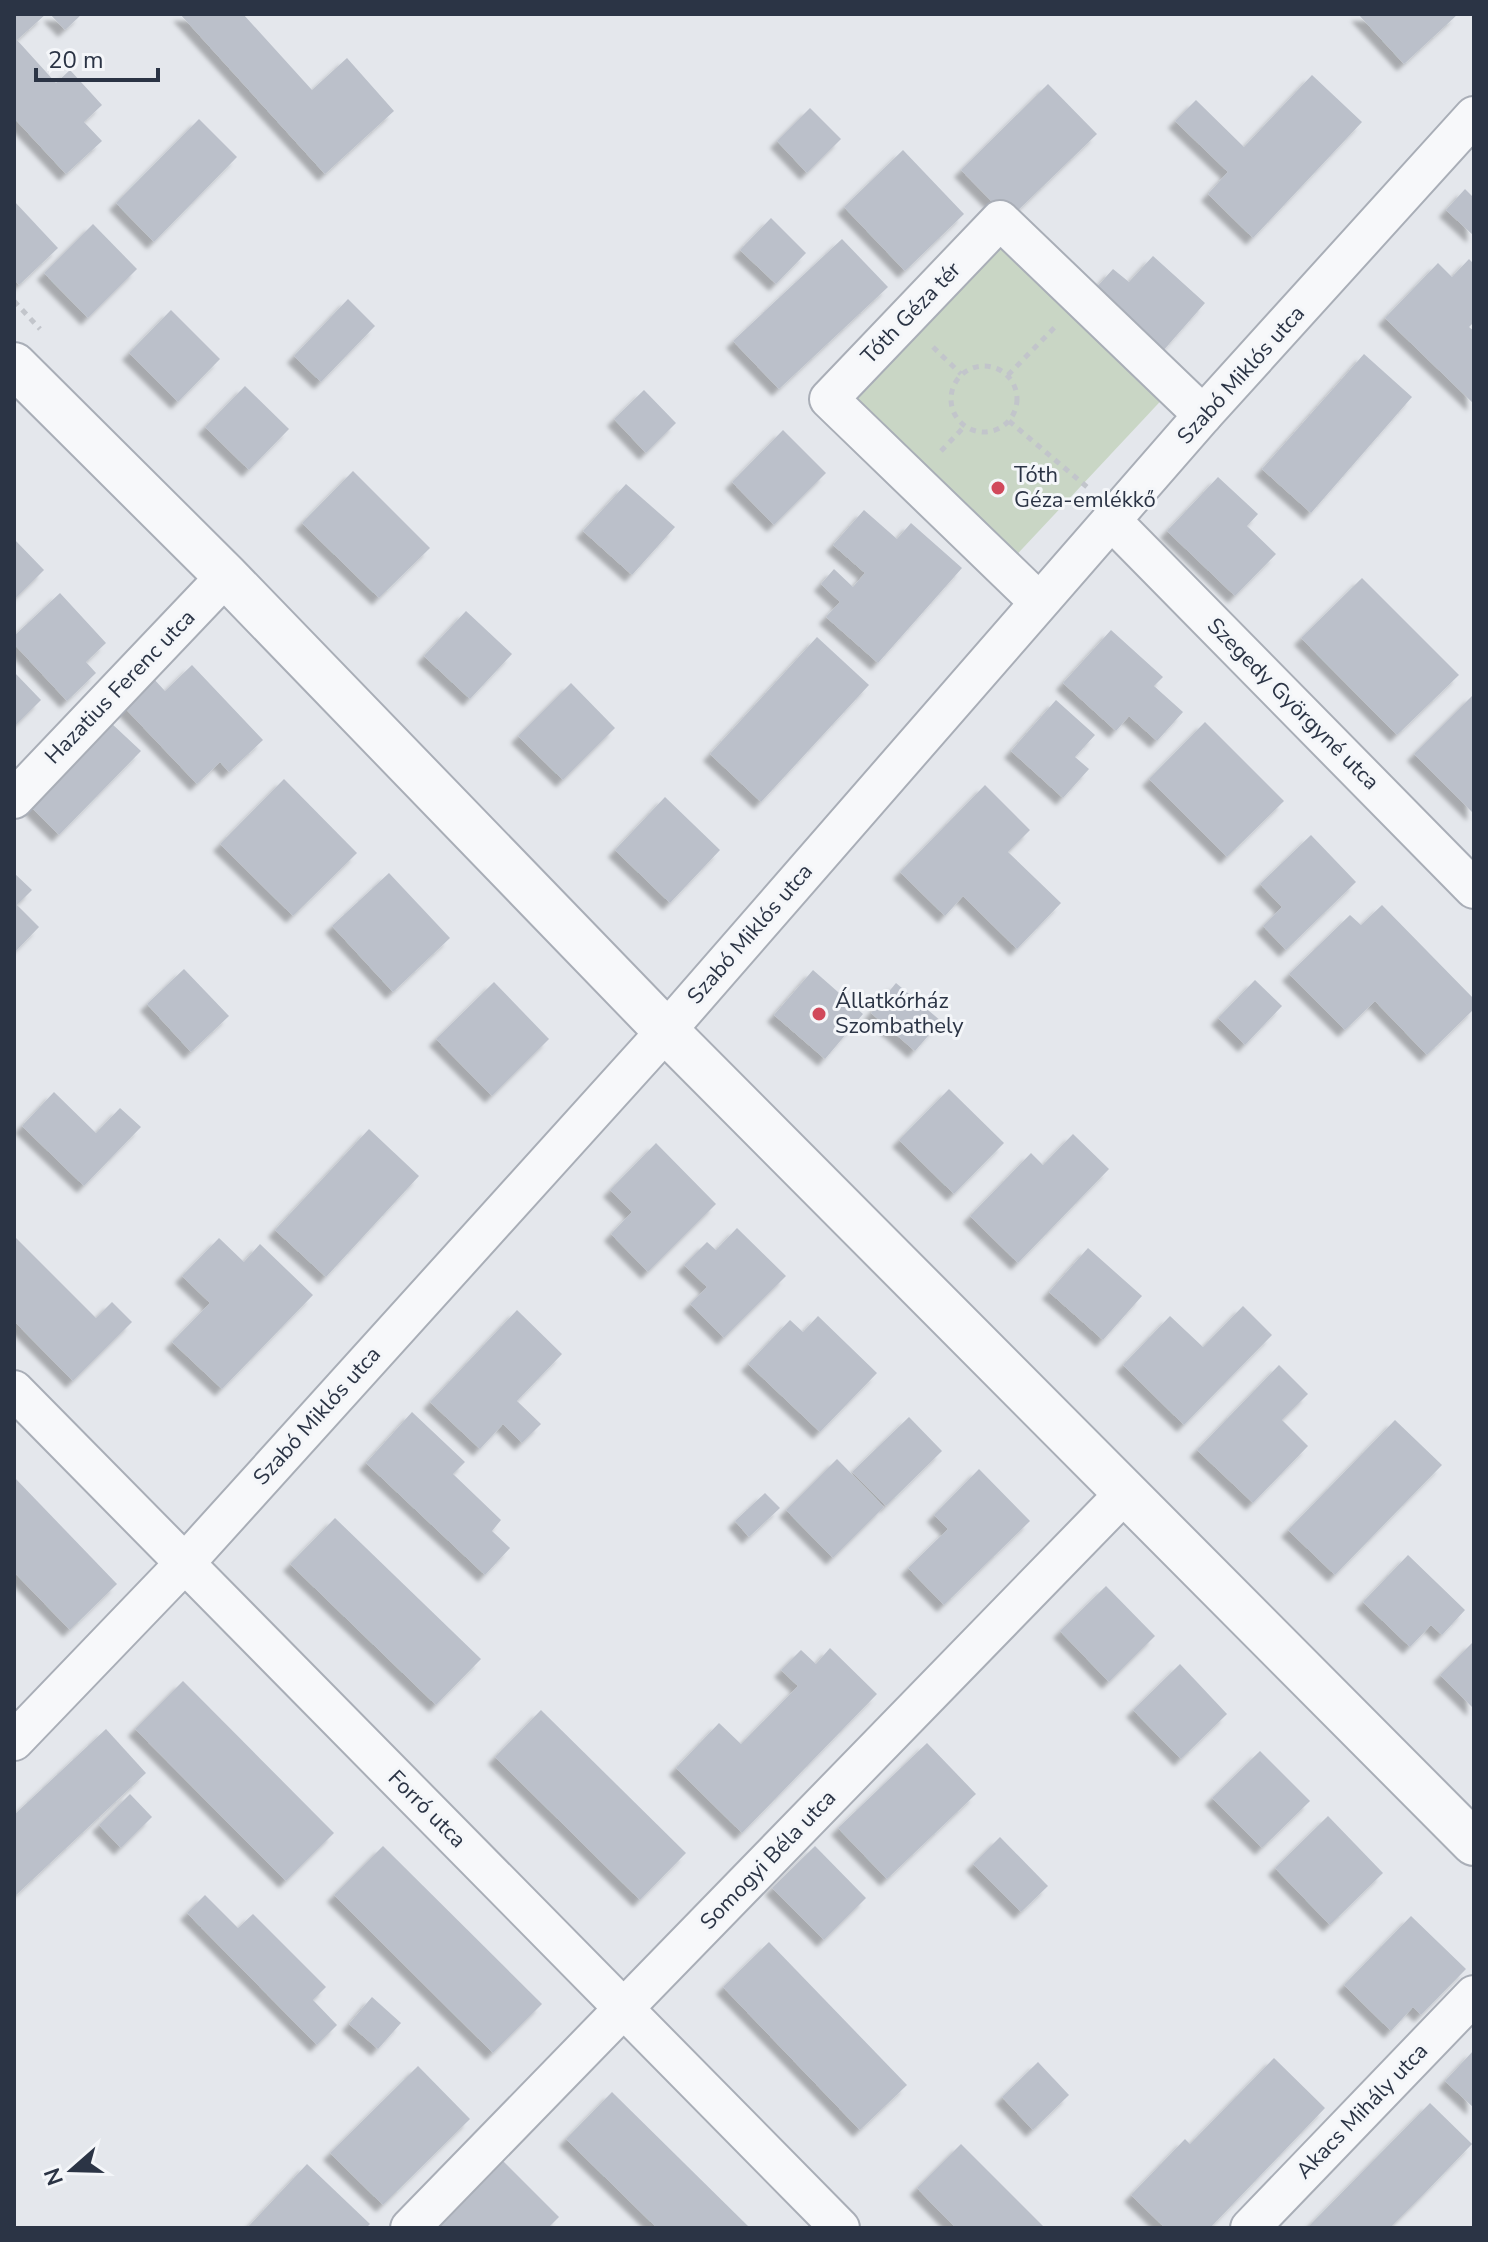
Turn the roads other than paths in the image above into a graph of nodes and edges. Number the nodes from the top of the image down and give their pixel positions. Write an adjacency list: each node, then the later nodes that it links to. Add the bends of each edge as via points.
1 (1474, 116): 3 (street, Szabó Miklós utca)
2 (14, 365): 5 (street)
3 (1203, 415): 4 (street, Szabó Miklós utca); 6 (street, Tóth Géza tér, via 1000,220 829,399)
4 (1111, 520): 6 (street, Szabó Miklós utca); 8 (street, Szegedy Györgyné utca)
5 (226, 576): 7 (street, Hazatius Ferenc utca); 9 (street)
6 (1039, 602): 9 (street, Szabó Miklós utca)
7 (14, 799)
8 (1474, 889)
9 (666, 1031): 11 (street); 12 (street, Szabó Miklós utca)
10 (14, 1390): 12 (street, Forró utca)
11 (1127, 1491): 14 (street); 16 (street, Somogyi Béla utca)
12 (185, 1563): 13 (street, Szabó Miklós utca); 16 (street, Forró utca)
13 (14, 1741)
14 (1474, 1843)
15 (1474, 1995): 19 (street, Akacs Mihály utca)
16 (623, 2008): 17 (street, Somogyi Béla utca); 18 (street, Forró utca)
17 (410, 2228)
18 (840, 2228)
19 (1250, 2228)

